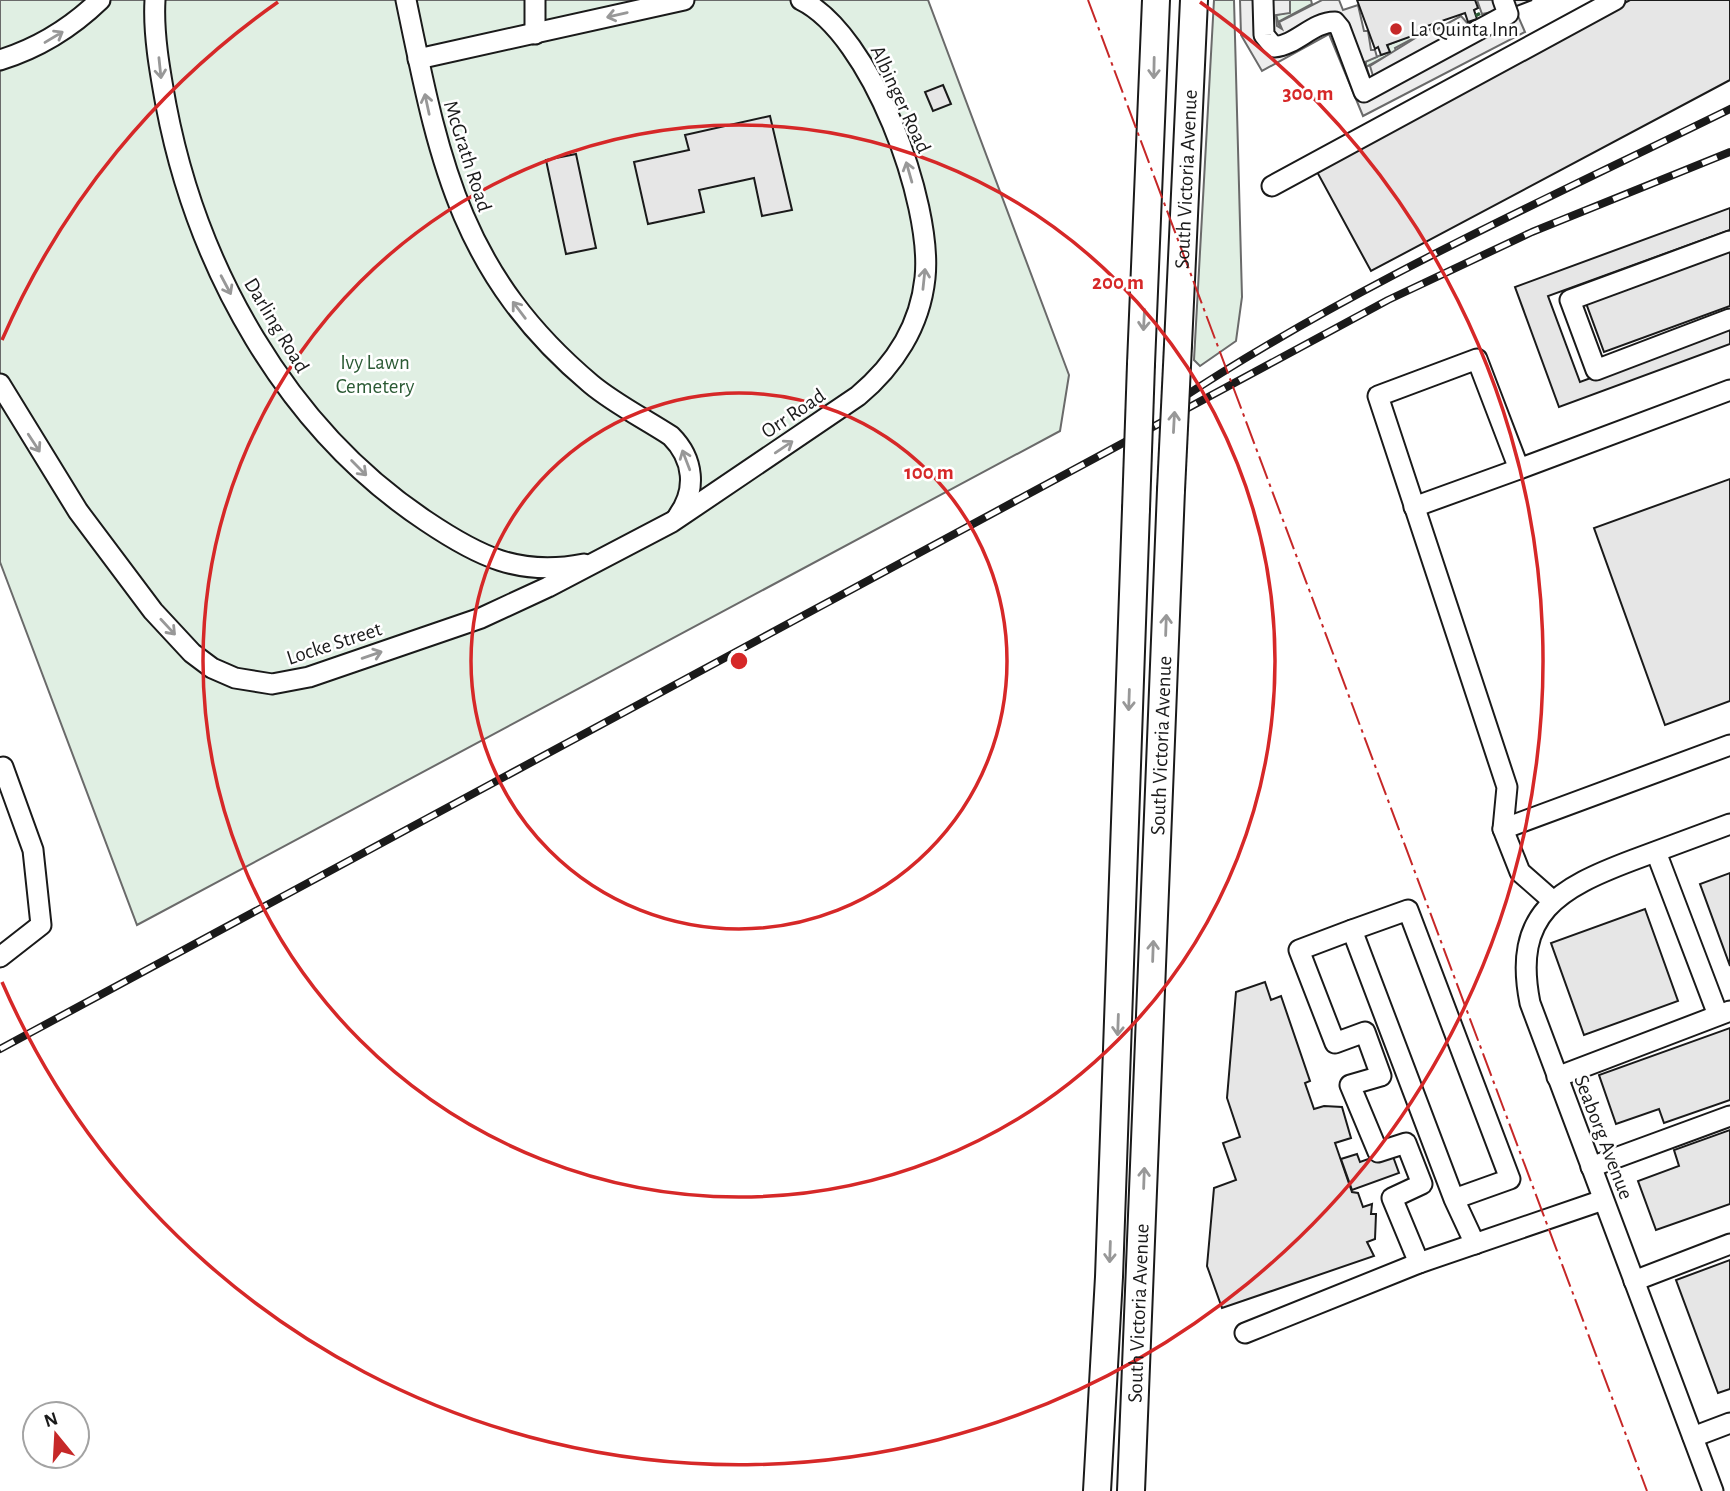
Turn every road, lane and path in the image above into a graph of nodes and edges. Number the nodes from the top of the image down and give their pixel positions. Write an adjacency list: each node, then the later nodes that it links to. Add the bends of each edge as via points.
1 (100, 0): 14 (street, one-way to 1, via 44,43)
2 (406, 0): 13 (street, McGrath Road)
3 (535, 0): 12 (street)
4 (684, 0): 12 (street, one-way to 12)
5 (801, 0): 16 (street, Albinger Road, one-way to 5, via 909,172 872,82 839,29)
6 (1156, 0): 46 (main road, South Victoria Avenue, one-way to 46, bridge, via 1109,1277)
7 (1194, 0): 47 (main road, South Victoria Avenue, one-way to 7, bridge)
8 (1263, 0): 9 (street, via 1264,35 1274,47 1335,22 1364,92 1508,14)
9 (1503, 0)
10 (1615, 0): 15 (street)
11 (153, 1): 24 (street, Darling Road, one-way to 24, via 174,144 193,210 220,275 292,393 371,480 462,546 493,560 526,567)
12 (535, 34): 13 (street)
13 (418, 59): 23 (street, McGrath Road, one-way to 13, via 684,507 690,488 690,469 683,451 671,436 593,386 555,351 492,272 448,182)
14 (0, 60)
15 (1272, 186)
16 (924, 239): 23 (street, Orr Road, one-way to 16, via 858,396 887,369 916,317 925,278)
17 (1730, 241): 18 (street, via 1570,300 1596,370)
18 (1730, 319)
19 (0, 384): 24 (street, Locke Street, one-way to 24, via 78,511 153,611 202,661 235,678 272,684 309,677 481,618)
20 (1730, 390): 21 (street)
21 (1519, 468): 22 (street); 22 (street, via 1477,359 1378,396)
22 (1414, 507): 28 (street, via 1507,787)
23 (672, 522): 24 (street, Orr Road)
24 (602, 560)
25 (1730, 745): 28 (street)
26 (3, 767): 32 (street, via 33,850 41,925)
27 (1730, 824): 29 (street, Seaborg Avenue)
28 (1503, 830): 30 (street, via 1520,872)
29 (1653, 853): 30 (street, Seaborg Avenue, via 1576,883); 33 (street)
30 (1553, 901): 34 (street, Seaborg Avenue, via 1532,933 1525,980)
31 (1352, 930): 37 (street); 37 (street, via 1408,910 1510,1180); 41 (street, via 1299,950 1335,1043 1366,1032 1381,1076 1350,1085 1378,1152 1406,1143 1422,1184 1392,1198)
32 (0, 957)
33 (1724, 1013): 34 (street)
34 (1558, 1077): 36 (street, Seaborg Avenue)
35 (1730, 1116): 36 (street)
36 (1591, 1167): 38 (street, Seaborg Avenue)
37 (1454, 1199): 39 (street)
38 (1604, 1200): 39 (street); 42 (street, Seaborg Avenue)
39 (1475, 1244): 41 (street)
40 (1730, 1244): 42 (street)
41 (1419, 1263): 43 (street)
42 (1634, 1281): 45 (street, Seaborg Avenue)
43 (1245, 1333)
44 (1730, 1423): 45 (street)
45 (1693, 1437): 48 (street, Seaborg Avenue)
46 (1097, 1491)
47 (1131, 1491)
48 (1713, 1491)

